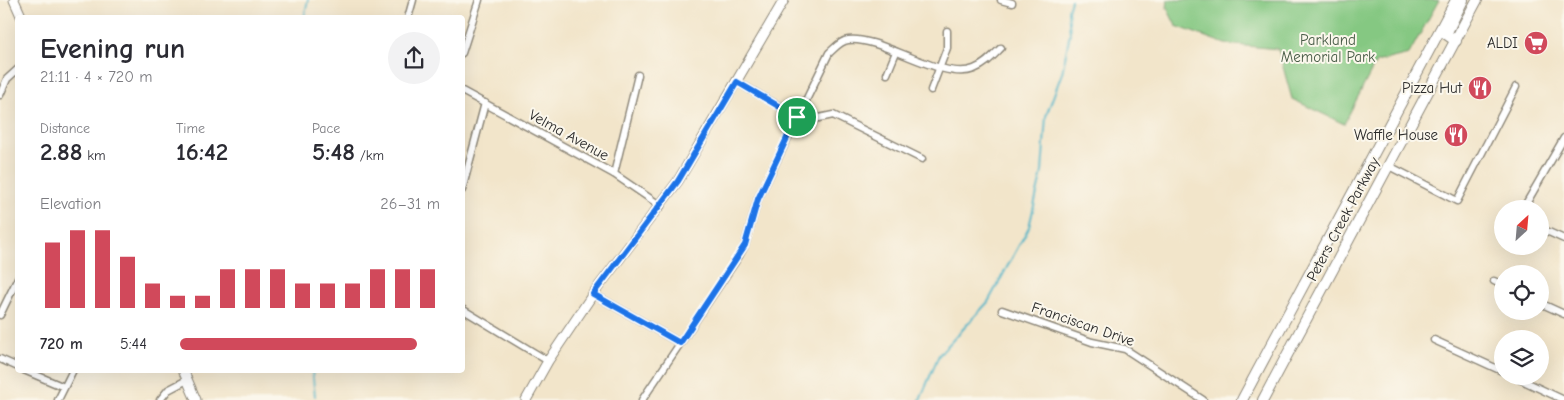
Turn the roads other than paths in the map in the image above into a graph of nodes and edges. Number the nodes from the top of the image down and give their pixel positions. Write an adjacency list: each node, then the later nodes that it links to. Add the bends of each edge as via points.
1 (14, 0): 10 (main road)
2 (413, 0): 11 (street)
3 (479, 0): 14 (street)
4 (784, 0): 21 (main road)
5 (1001, 0): 9 (street)
6 (1456, 0): 44 (main road, Peters Creek Parkway)
7 (1463, 0): 13 (main road, via 1446,34)
8 (1477, 0): 13 (main road, Peters Creek Parkway)
9 (1012, 3)
10 (21, 15)
11 (409, 15)
12 (947, 31): 17 (street, via 947,48)
13 (1456, 41): 30 (main road, Peters Creek Parkway)
14 (465, 44)
15 (1001, 48): 17 (street, via 987,62 973,69 956,71)
16 (896, 52): 17 (street); 19 (street); 27 (street, via 863,41 840,43 829,53)
17 (941, 68): 23 (street)
18 (15, 72): 25 (street, via 7,79)
19 (888, 74)
20 (638, 75): 31 (street)
21 (737, 82): 27 (street); 34 (main road)
22 (1516, 87): 30 (street, via 1457,202)
23 (931, 90)
24 (465, 93): 26 (street, Velma Avenue)
25 (0, 95)
26 (485, 103): 31 (street, Velma Avenue); 32 (street)
27 (797, 117): 29 (street, via 805,121 834,116); 46 (street, via 758,199 745,245)
28 (1564, 138): 33 (street)
29 (922, 159)
30 (1389, 166): 65 (main road, Peters Creek Parkway)
31 (614, 174): 34 (street, Velma Avenue)
32 (465, 179)
33 (1528, 200)
34 (661, 206): 38 (main road)
35 (1549, 232): 36 (street)
36 (1564, 239)
37 (15, 284): 43 (street)
38 (593, 294): 46 (street); 48 (main road)
39 (1549, 307): 42 (street)
40 (1002, 310): 62 (street, Franciscan Drive, via 1092,342 1125,349)
41 (465, 311): 48 (street)
42 (1564, 314)
43 (0, 315)
44 (1276, 334): 63 (main road, Peters Creek Parkway); 64 (main road, via 1277,344)
45 (1434, 340): 50 (street)
46 (680, 343): 61 (street)
47 (0, 359): 49 (street)
48 (548, 361): 60 (main road)
49 (15, 366)
50 (1494, 367)
51 (31, 373): 56 (street)
52 (71, 373): 56 (street)
53 (184, 373): 54 (main road)
54 (187, 380): 58 (street, via 168,390); 59 (main road)
55 (1532, 385): 66 (street)
56 (64, 387): 57 (street)
57 (58, 400)
58 (160, 400)
59 (196, 400)
60 (526, 400)
61 (642, 400)
62 (1203, 400)
63 (1242, 400)
64 (1250, 400)
65 (1263, 400)
66 (1564, 400)

